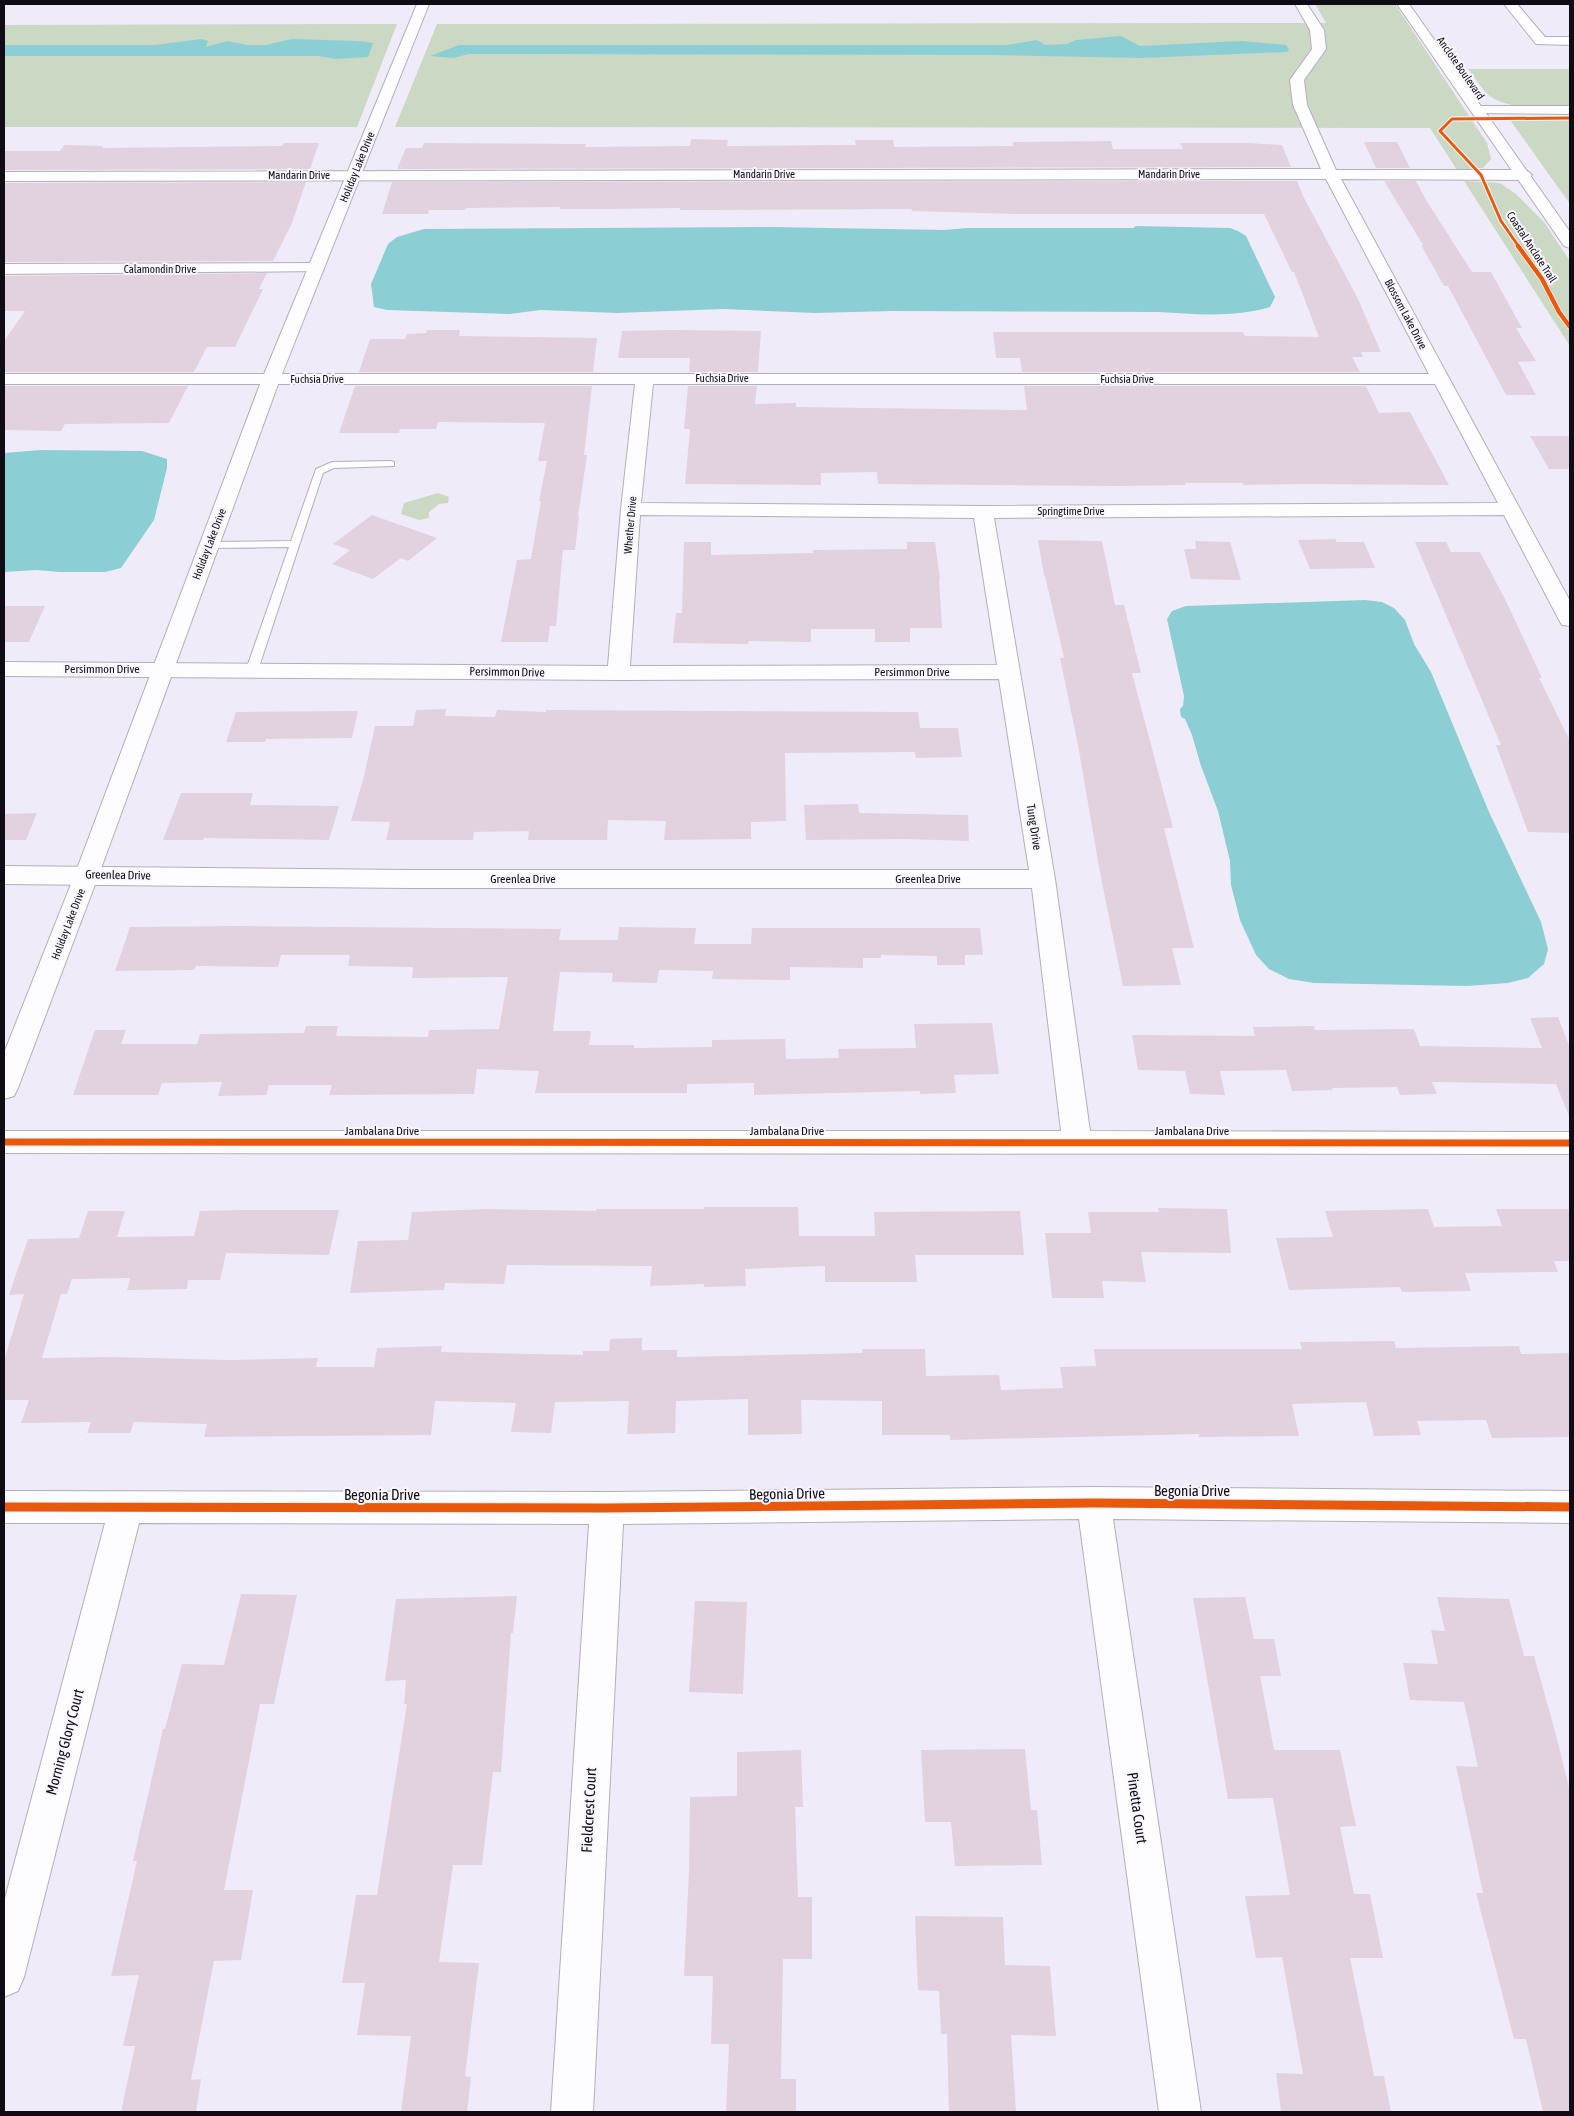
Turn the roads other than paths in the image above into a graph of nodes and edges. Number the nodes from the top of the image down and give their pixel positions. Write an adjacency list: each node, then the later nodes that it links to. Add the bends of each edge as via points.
1 (423, 4): 9 (street, Holiday Lake Drive)
2 (1301, 4): 8 (street, Blossom Lake Drive, via 1317,30 1319,49 1297,80 1300,105)
3 (1404, 4): 6 (street, Anclote Boulevard)
4 (1510, 4): 5 (street, via 1541,42)
5 (1570, 41)
6 (1478, 110): 7 (street); 11 (street, Anclote Boulevard)
7 (1570, 110)
8 (1331, 174): 9 (street, Mandarin Drive); 11 (street, Mandarin Drive); 18 (street, Blossom Lake Drive)
9 (354, 175): 10 (street, Mandarin Drive); 13 (street, Holiday Lake Drive)
10 (4, 176)
11 (1524, 176): 12 (street, Anclote Boulevard)
12 (1570, 243)
13 (316, 268): 14 (street, Calamondin Drive); 17 (street, Holiday Lake Drive)
14 (4, 269)
15 (645, 378): 17 (street, Fuchsia Drive); 18 (street, Fuchsia Drive); 20 (street, Whether Drive)
16 (4, 379): 17 (street, Fuchsia Drive)
17 (271, 379): 24 (street, Holiday Lake Drive)
18 (1441, 379): 21 (street, Blossom Lake Drive)
19 (391, 464): 23 (lane, via 332,465 319,471)
20 (631, 509): 22 (street, Springtime Drive); 30 (street, Whether Drive)
21 (1511, 509): 22 (street, Springtime Drive); 25 (street, Blossom Lake Drive)
22 (983, 512): 29 (street, Tung Drive)
23 (295, 544): 24 (lane); 28 (lane)
24 (208, 546): 27 (street, Holiday Lake Drive)
25 (1570, 620)
26 (4, 669): 27 (street, Persimmon Drive)
27 (162, 669): 28 (street, Persimmon Drive); 32 (street, Holiday Lake Drive)
28 (252, 670): 30 (street, Persimmon Drive)
29 (1009, 672): 30 (street, Persimmon Drive); 33 (street, Tung Drive)
30 (618, 673)
31 (4, 874): 32 (street, Greenlea Drive)
32 (87, 874): 33 (street, Greenlea Drive, via 409,879); 34 (street, Holiday Lake Drive)
33 (1043, 879): 36 (street, Tung Drive)
34 (4, 1088)
35 (4, 1142): 36 (street, Jambalana Drive)
36 (1077, 1143): 37 (street, Jambalana Drive)
37 (1570, 1143)
38 (1094, 1503): 41 (street, Begonia Drive); 42 (street, Begonia Drive); 45 (street, Pinetta Court)
39 (4, 1507): 40 (street, Begonia Drive)
40 (126, 1507): 42 (street, Begonia Drive); 43 (street, Morning Glory Court)
41 (1570, 1507)
42 (607, 1508): 44 (street, Fieldcrest Court)
43 (4, 1978)
44 (572, 2112)
45 (1180, 2112)

